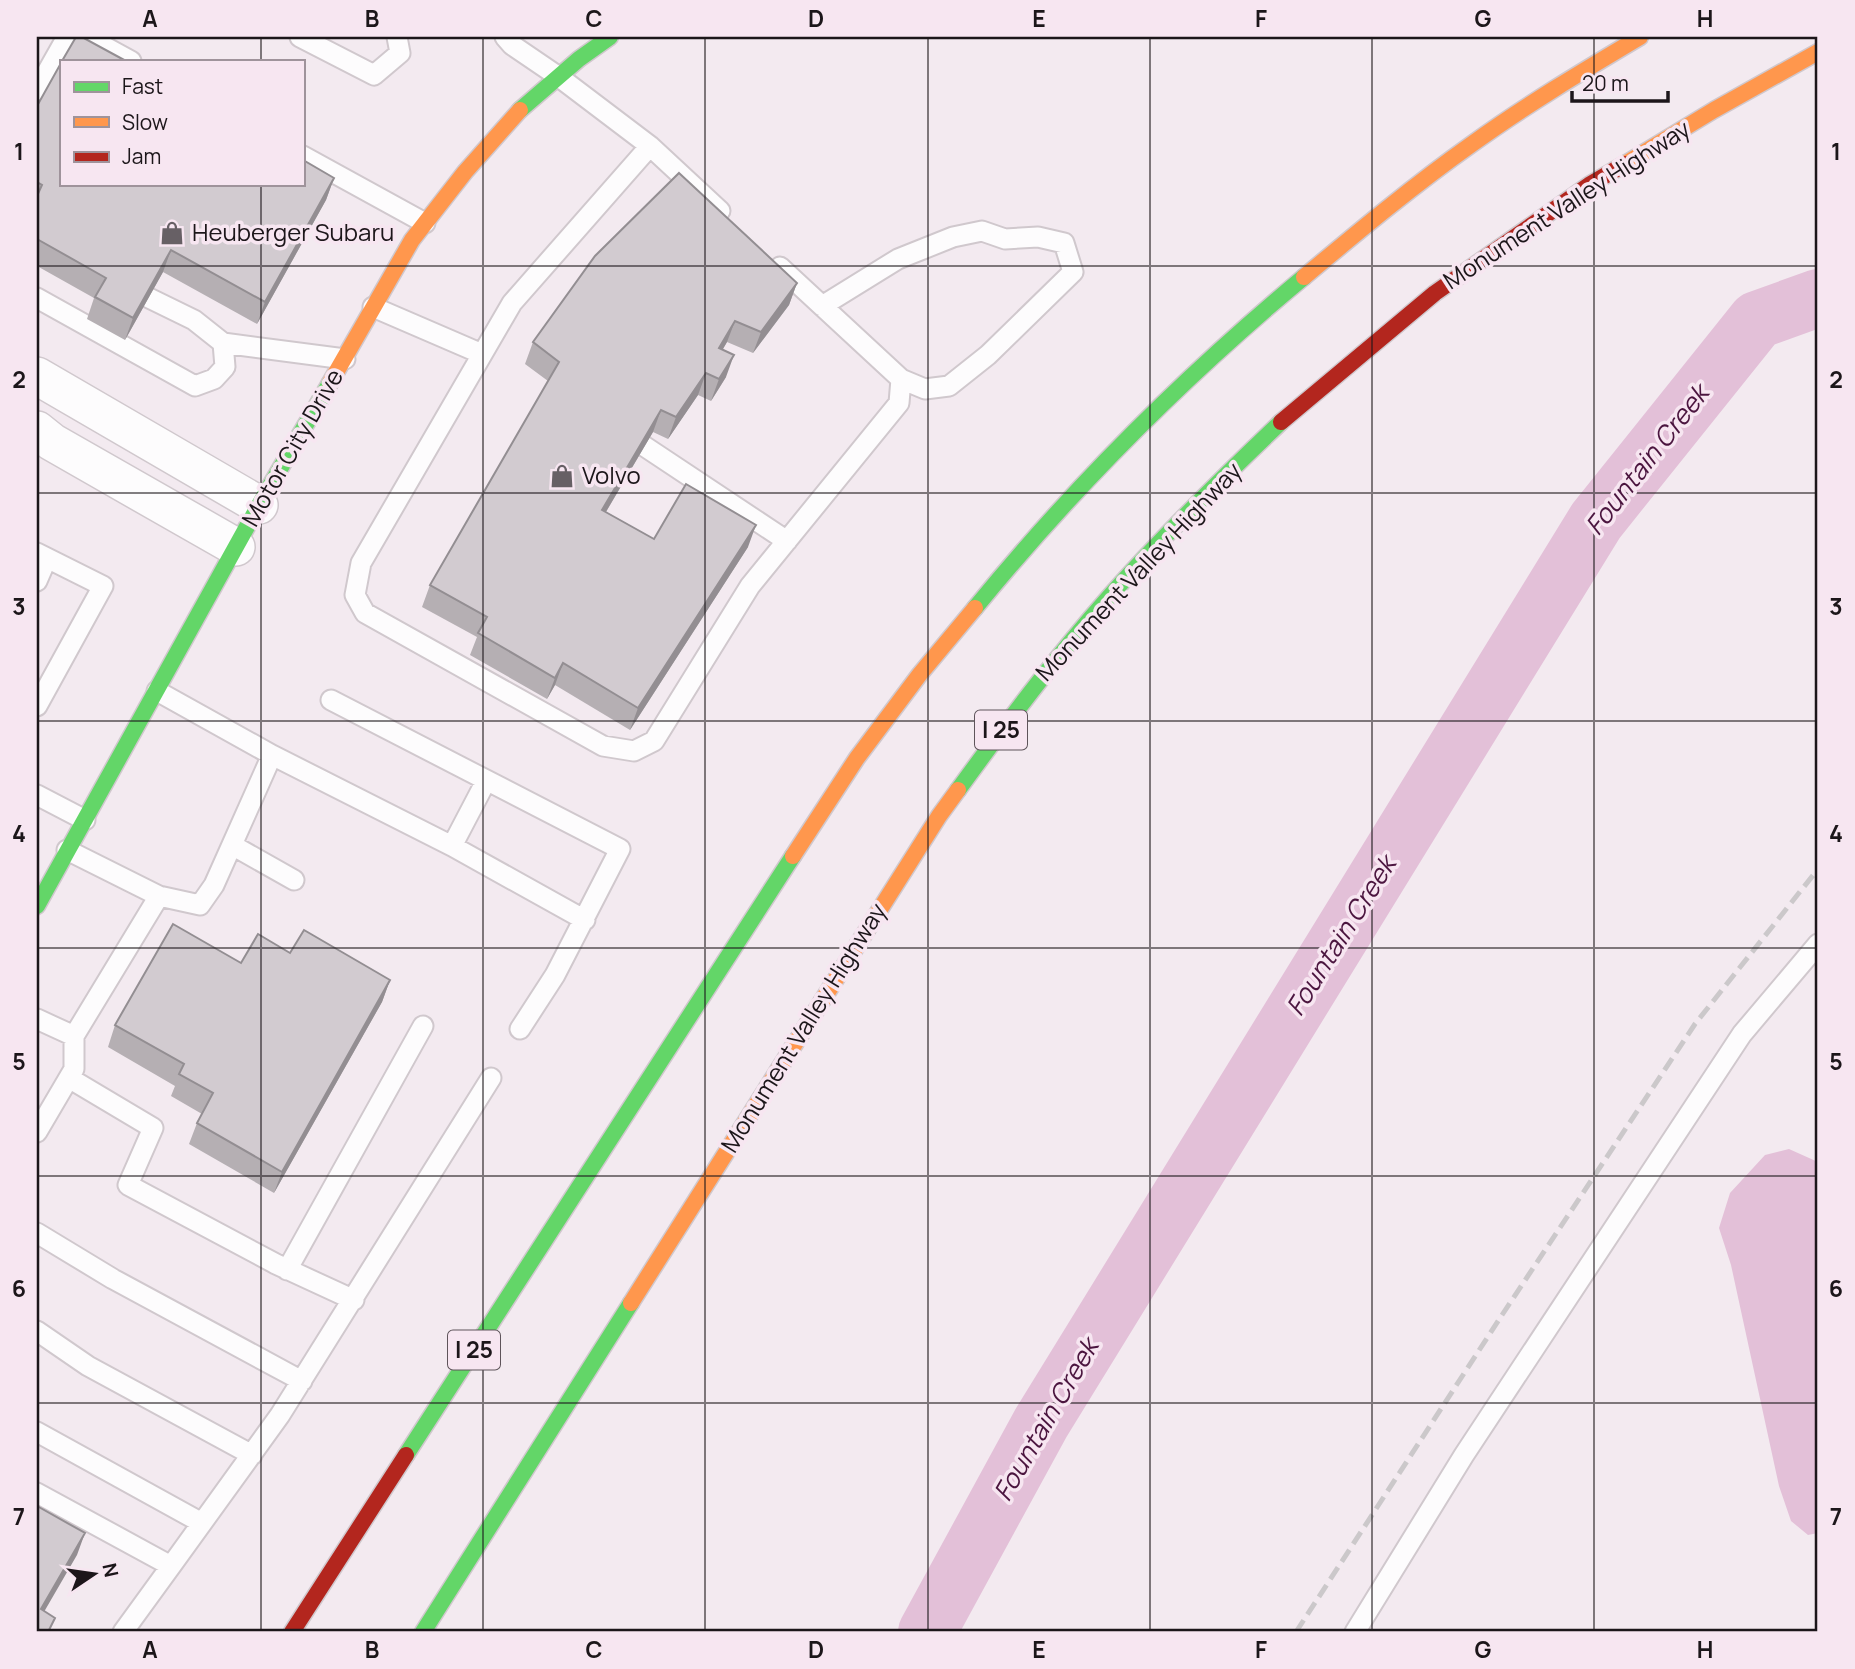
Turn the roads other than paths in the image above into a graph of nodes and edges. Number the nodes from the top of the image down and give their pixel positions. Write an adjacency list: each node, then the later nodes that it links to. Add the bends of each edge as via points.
1 (67, 37): 11 (lane)
2 (87, 37): 9 (lane)
3 (300, 37): 4 (lane, via 374,75 400,53)
4 (397, 37)
5 (505, 37): 10 (lane)
6 (610, 37): 10 (main road, Motor City Drive)
7 (1640, 37): 66 (main road, I 25, via 1446,162 1297,281 1113,455 1040,531 954,632 857,758)
8 (1818, 52): 67 (main road, Monument Valley Highway / I 25, via 1589,185 1435,293 1291,413 1109,597 1024,698 939,816)
9 (129, 60)
10 (559, 77): 12 (lane); 14 (main road, Motor City Drive, via 515,115)
11 (37, 90)
12 (650, 146): 15 (lane); 22 (lane, via 512,303)
13 (304, 157): 14 (lane)
14 (425, 223): 20 (main road, Motor City Drive)
15 (733, 223)
16 (770, 257): 19 (lane)
17 (37, 298): 21 (lane, via 195,386 214,379 226,367)
18 (149, 298): 21 (lane, via 194,320)
19 (822, 306): 25 (lane); 25 (lane, via 898,259 953,237 982,231 1005,239 1038,237 1064,243 1073,271 988,355 949,386 925,389)
20 (373, 307): 22 (lane); 23 (main road, Motor City Drive)
21 (223, 343): 23 (lane)
22 (482, 354): 29 (lane, via 361,563 355,595 365,613 603,746 634,751 654,741 750,586)
23 (345, 359): 28 (main road, Motor City Drive)
24 (37, 376): 28 (street)
25 (901, 379): 29 (lane, via 900,404)
26 (37, 430): 30 (street)
27 (644, 446): 29 (lane)
28 (259, 505): 30 (main road, Motor City Drive)
29 (787, 541)
30 (236, 547): 33 (main road, Motor City Drive)
31 (42, 555): 32 (lane); 35 (lane, via 103,586)
32 (37, 581)
33 (157, 691): 36 (lane); 39 (main road, Motor City Drive)
34 (331, 700): 37 (lane)
35 (37, 706)
36 (272, 755): 40 (lane); 41 (lane)
37 (486, 781): 41 (lane); 46 (lane, via 620,849)
38 (37, 795): 39 (lane)
39 (85, 820): 42 (main road, Motor City Drive)
40 (232, 845): 43 (lane); 44 (lane, via 200,905)
41 (452, 846): 46 (lane)
42 (67, 850): 44 (lane); 45 (main road, Motor City Drive)
43 (294, 880)
44 (159, 896): 51 (lane)
45 (37, 906)
46 (585, 920): 50 (lane)
47 (1818, 944): 68 (lane, via 1742,1034 1464,1455)
48 (37, 1019): 51 (lane)
49 (423, 1026): 56 (lane)
50 (520, 1029)
51 (74, 1036): 52 (lane, via 74,1069)
52 (69, 1078): 54 (lane); 56 (lane, via 153,1128 128,1185)
53 (491, 1078): 57 (lane)
54 (37, 1132)
55 (37, 1233): 59 (lane)
56 (287, 1270): 57 (lane)
57 (354, 1300): 59 (lane)
58 (37, 1331): 61 (lane, via 88,1366)
59 (302, 1381): 61 (lane)
60 (37, 1432): 63 (lane)
61 (252, 1455): 63 (lane)
62 (37, 1493): 64 (lane)
63 (202, 1522): 64 (lane)
64 (171, 1566): 65 (lane)
65 (123, 1632)
66 (292, 1632)
67 (423, 1632)
68 (1355, 1632)

